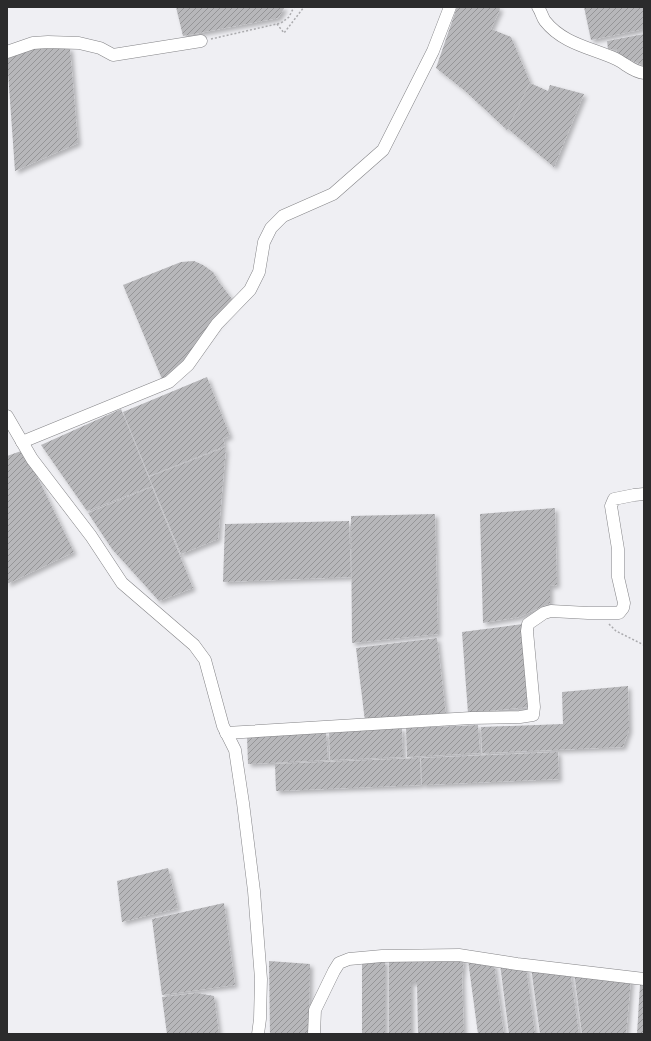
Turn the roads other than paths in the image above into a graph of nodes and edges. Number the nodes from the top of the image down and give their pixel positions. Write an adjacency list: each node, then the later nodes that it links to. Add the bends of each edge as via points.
1 (450, 7): 7 (street, via 433,51 383,150 333,194 284,216 271,228 264,242 260,272 250,290 217,324 188,365 169,382)
2 (538, 7): 5 (street, via 545,21 574,44 618,60)
3 (201, 41): 4 (street, via 113,55 100,48 79,43 56,42 33,43)
4 (7, 52)
5 (644, 73)
6 (7, 416): 7 (street)
7 (22, 442): 9 (street, via 122,583 194,645 202,655)
8 (644, 494): 9 (street, via 614,499 612,506 618,549 618,577 624,603 619,613 551,611 528,624 533,715)
9 (226, 733): 11 (street, via 235,750 254,891 260,979)
10 (644, 979): 12 (street, via 459,955 350,959 339,963 315,1010)
11 (258, 1034)
12 (314, 1034)

